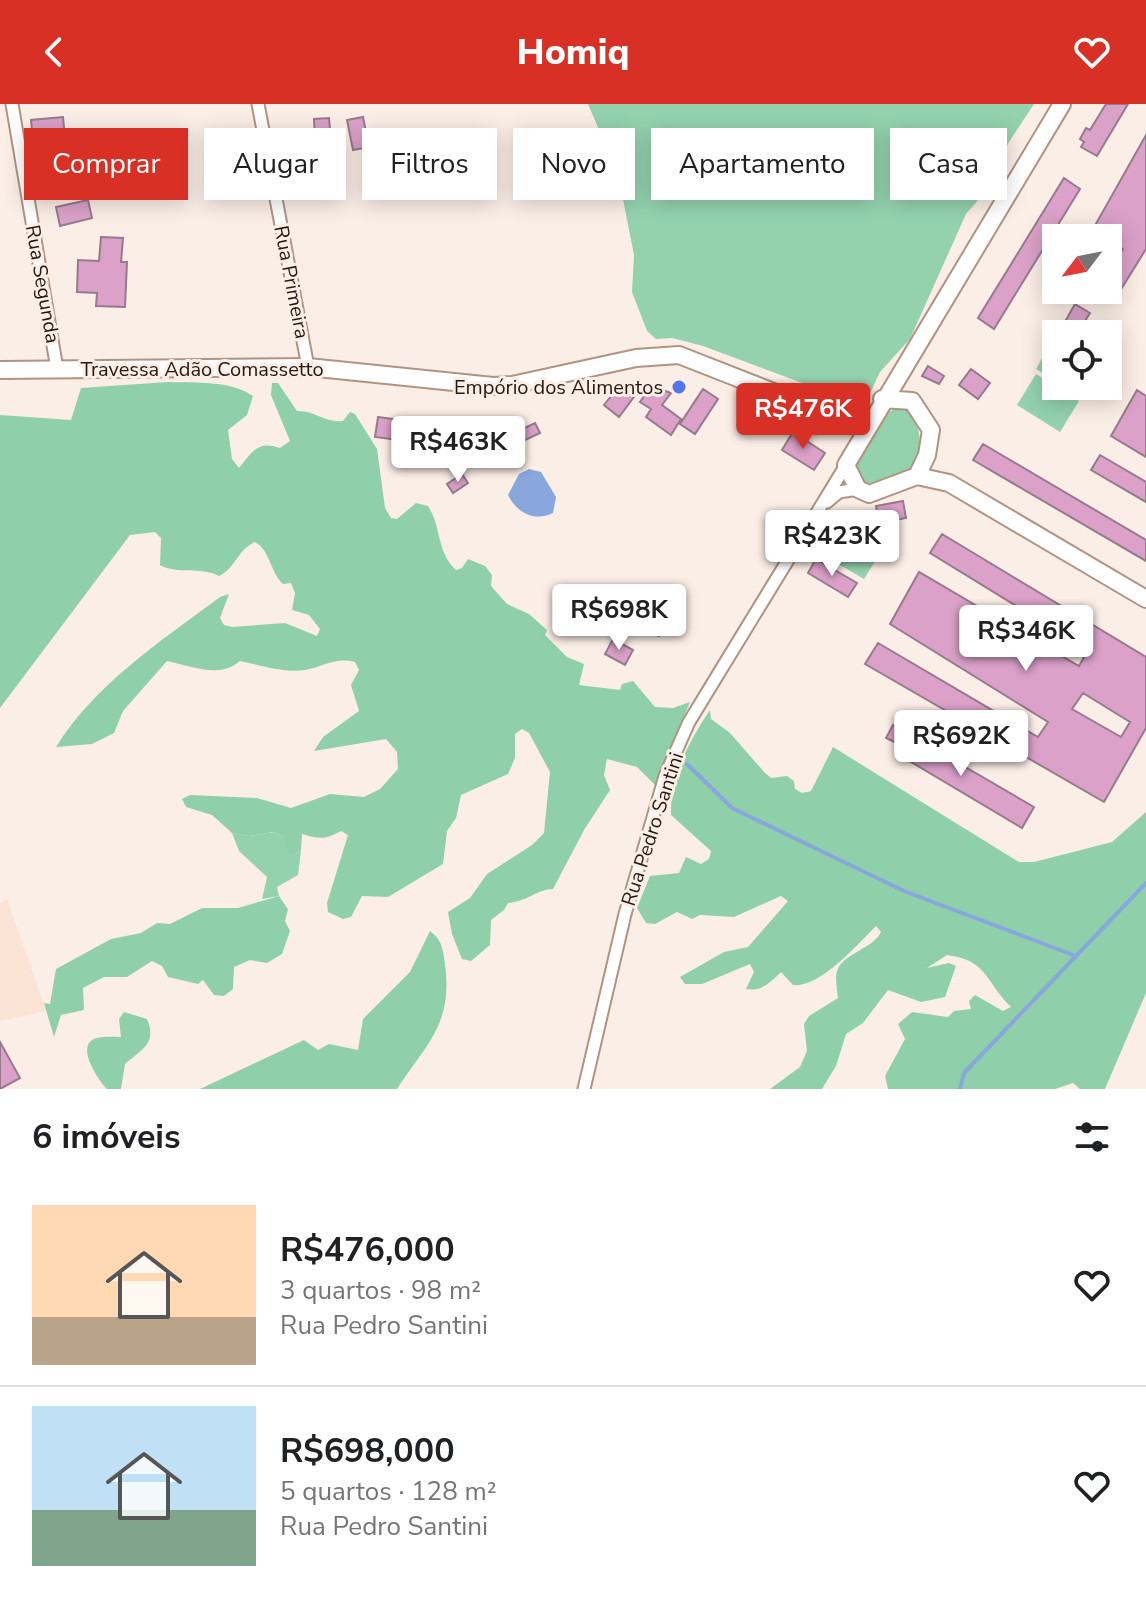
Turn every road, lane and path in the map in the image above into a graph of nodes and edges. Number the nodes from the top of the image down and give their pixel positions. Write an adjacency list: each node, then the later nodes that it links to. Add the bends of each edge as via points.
1 (12, 104): 6 (street, Rua Segunda)
2 (258, 104): 5 (street, Rua Primeira)
3 (1062, 104): 4 (street)
4 (912, 358): 8 (street); 9 (street)
5 (308, 367): 6 (street, Travessa Adão Comassetto); 10 (street, Travessa Adão Comassetto, via 493,386 636,358 679,355)
6 (57, 369): 7 (street, Travessa Adão Comassetto)
7 (0, 370)
8 (882, 399): 9 (street); 10 (street)
9 (912, 401): 11 (street, via 931,430)
10 (865, 428): 12 (street)
11 (927, 455): 13 (street); 14 (street)
12 (846, 465): 15 (street); 16 (street, Rua Pedro Santini)
13 (917, 476): 14 (street); 15 (street, via 869,494)
14 (949, 483): 17 (street)
15 (858, 489): 16 (street, via 839,492)
16 (821, 507): 18 (street, Rua Pedro Santini, via 689,722 665,776 625,914)
17 (1146, 599)
18 (584, 1089)

